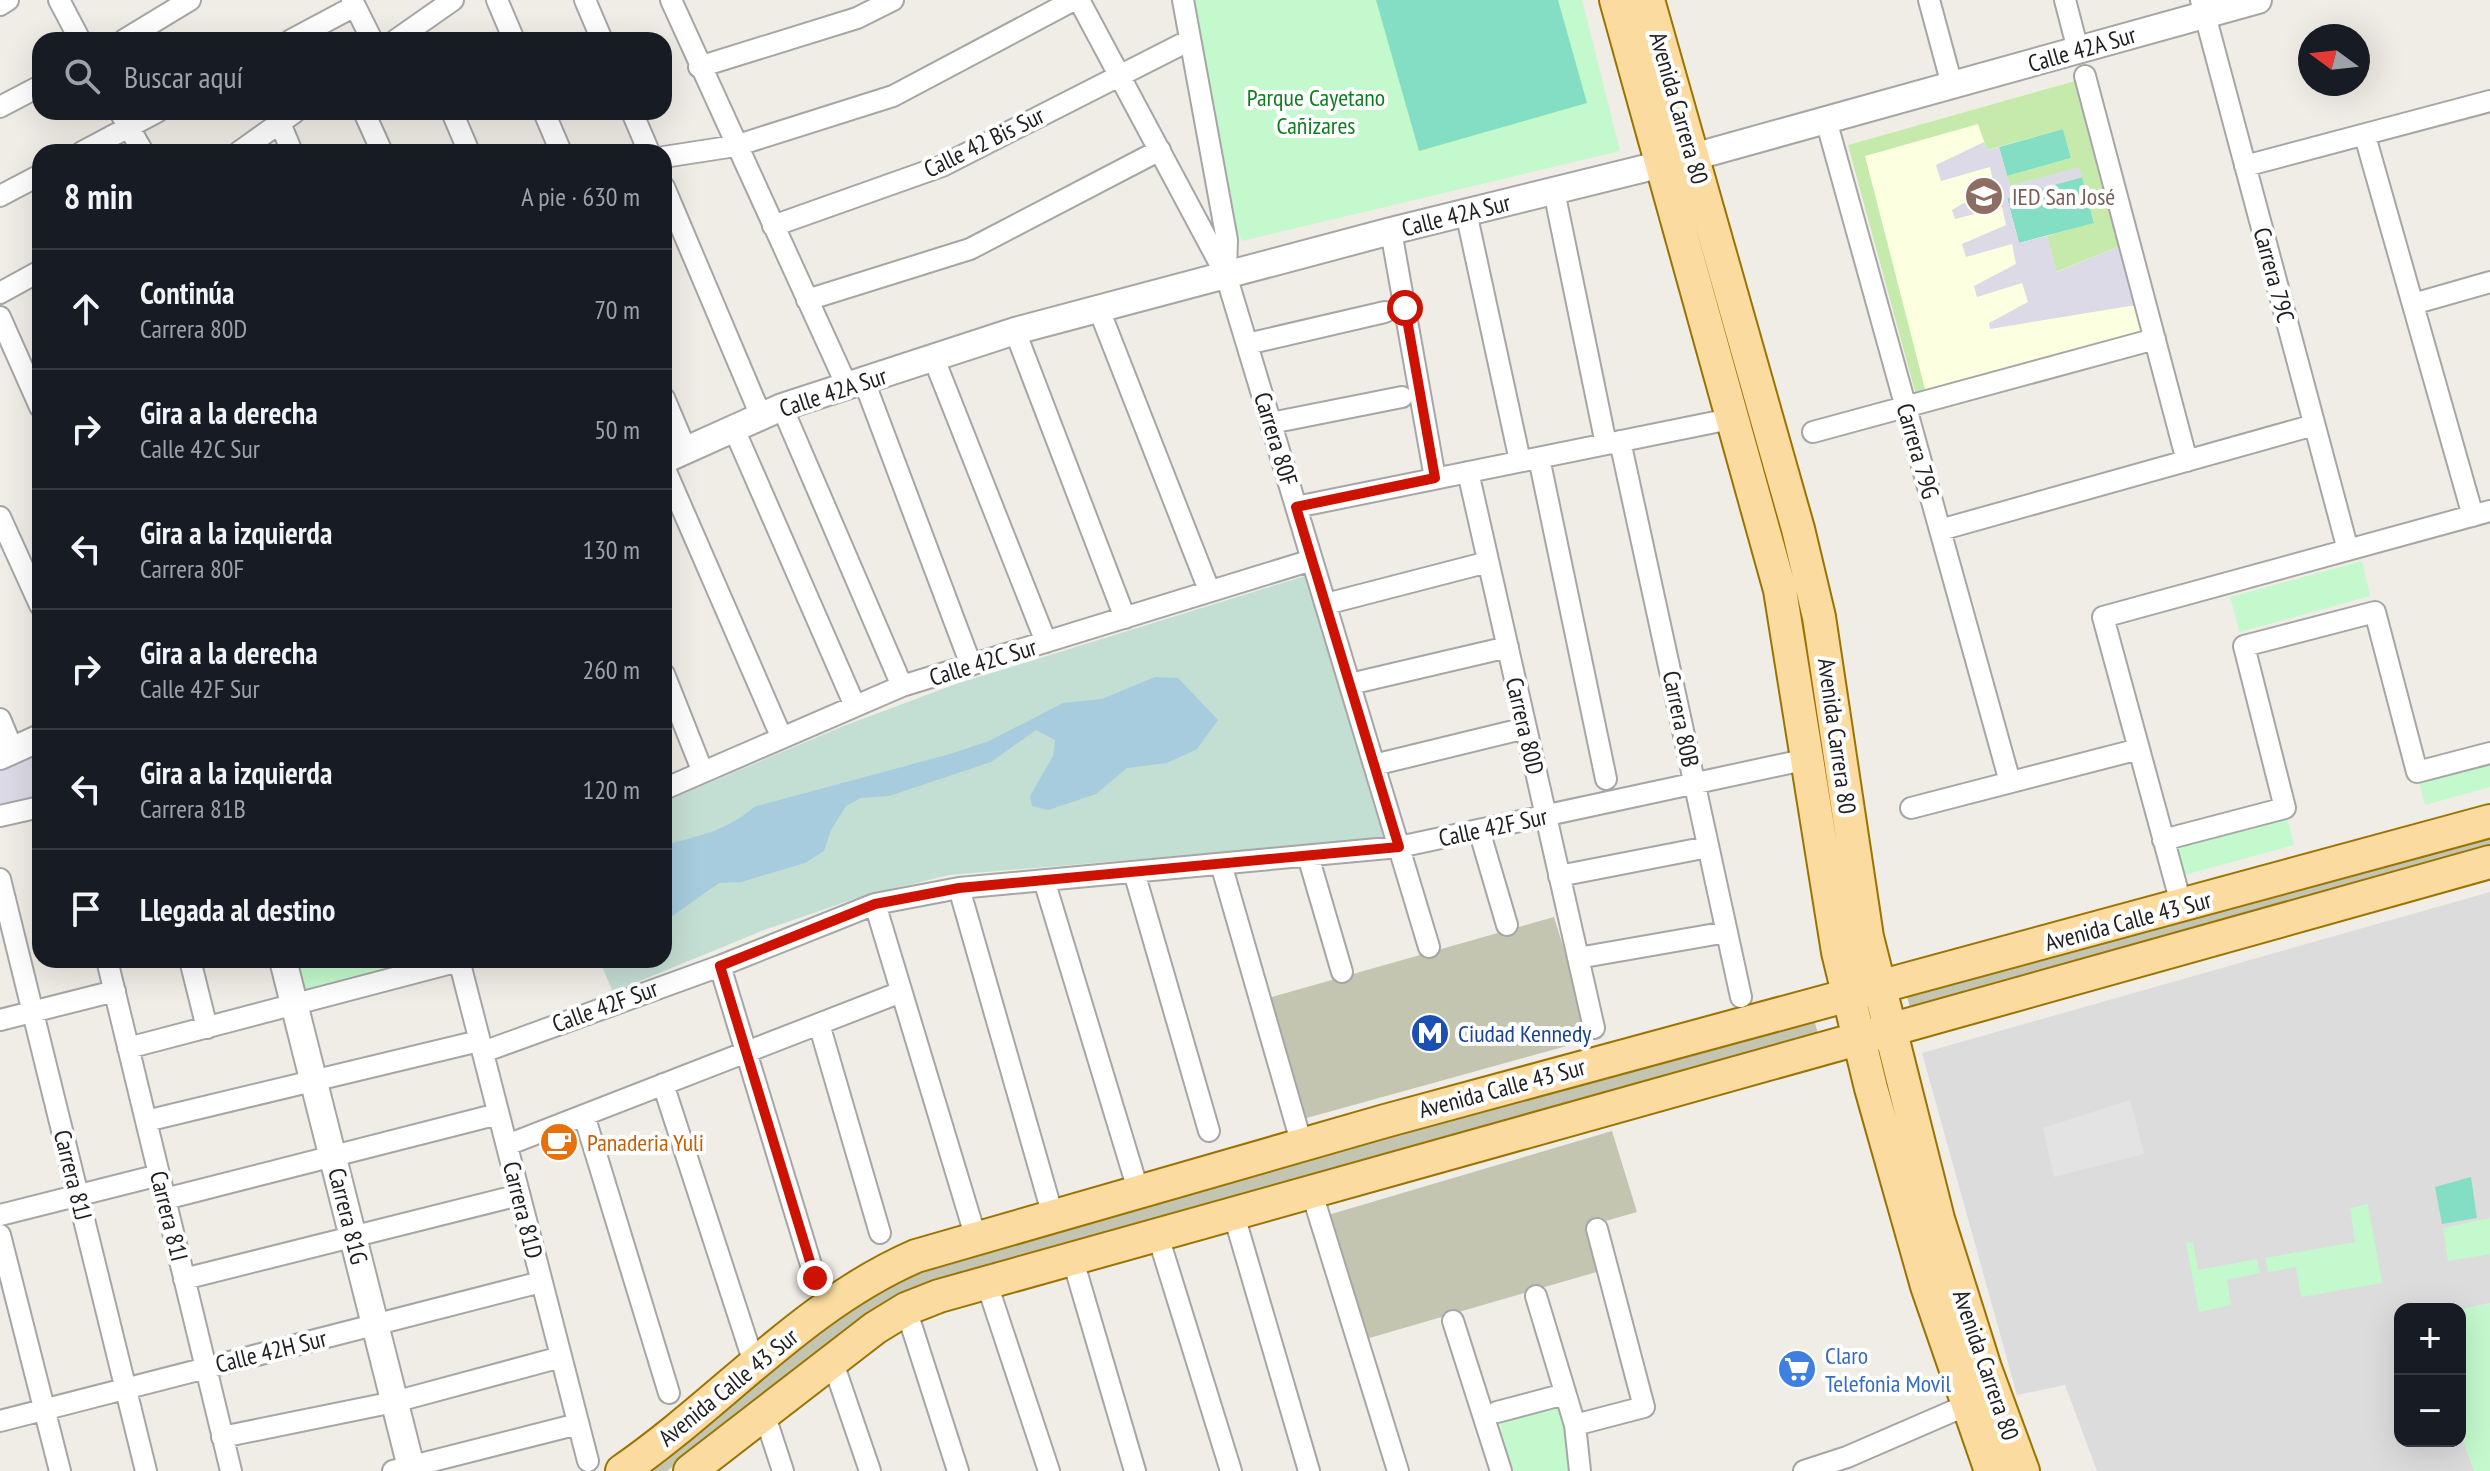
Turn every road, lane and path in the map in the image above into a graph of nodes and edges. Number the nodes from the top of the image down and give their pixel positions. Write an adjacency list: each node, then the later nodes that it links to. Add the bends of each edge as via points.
1 (8, 0): 17 (street)
2 (59, 0): 19 (street)
3 (190, 0): 20 (street)
4 (497, 0): 24 (street)
5 (585, 0): 25 (street)
6 (893, 0): 28 (street, via 857,18)
7 (1076, 0): 29 (street, Carrera 80F); 52 (street, via 893,96)
8 (1183, 0): 26 (street)
9 (1616, 0): 55 (main road, Avenida Carrera 80)
10 (1929, 0): 31 (street)
11 (2065, 0): 27 (street)
12 (2258, 0): 18 (street, Calle 42A Sur)
13 (673, 1): 28 (street)
14 (1651, 1): 55 (main road, Avenida Carrera 80)
15 (448, 2): 23 (street)
16 (353, 3): 21 (street); 22 (street)
17 (0, 5)
18 (2203, 7): 27 (street, Calle 42A Sur); 56 (street, Carrera 79C)
19 (76, 32)
20 (137, 32)
21 (304, 32)
22 (368, 32)
23 (419, 32)
24 (511, 32)
25 (599, 32)
26 (1188, 41): 29 (street, Calle 42 Bis Sur); 65 (street, via 1227,240)
27 (2078, 50): 31 (street, Calle 42A Sur)
28 (699, 67): 52 (street)
29 (1119, 75): 53 (street, Carrera 80F); 62 (street, Calle 42 Bis Sur, via 942,166)
30 (2085, 76): 74 (street)
31 (1952, 85): 42 (street, Calle 42A Sur)
32 (32, 90): 34 (street)
33 (2490, 101): 43 (street)
34 (0, 107)
35 (125, 120): 44 (street); 45 (street)
36 (284, 120): 46 (street)
37 (287, 120): 47 (street)
38 (368, 120): 48 (street)
39 (455, 120): 49 (street)
40 (547, 120): 50 (street)
41 (635, 120): 51 (street)
42 (1826, 120): 55 (street, Calle 42A Sur); 80 (street, Carrera 79G)
43 (2365, 136): 56 (street); 69 (street)
44 (93, 144)
45 (138, 144)
46 (250, 144)
47 (291, 144)
48 (378, 144)
49 (466, 144)
50 (558, 144)
51 (646, 144)
52 (735, 146): 54 (street); 62 (street)
53 (1160, 150): 65 (street, Carrera 80F); 68 (street, via 970,249)
54 (672, 156)
55 (1678, 160): 58 (street, Calle 42A Sur); 82 (main road, Avenida Carrera 80); 156 (main road, Avenida Carrera 80, via 1775,442 1819,617 1861,903)
56 (2245, 166): 84 (street, Carrera 79C)
57 (32, 179): 59 (street)
58 (1554, 191): 61 (street, Calle 42A Sur); 87 (street, Carrera 80B)
59 (0, 196)
60 (672, 204): 81 (street)
61 (1466, 212): 63 (street, Calle 42A Sur); 89 (street)
62 (773, 226): 68 (street)
63 (1391, 231): 65 (street, Calle 42A Sur); 92 (street)
64 (32, 275): 67 (street)
65 (1226, 275): 70 (street, Calle 42A Sur); 75 (street, Carrera 80F)
66 (2490, 282): 69 (street)
67 (0, 293)
68 (807, 300): 77 (street)
69 (2413, 304): 95 (street)
70 (1098, 307): 73 (street, Calle 42A Sur); 102 (street)
71 (1385, 312): 75 (street)
72 (0, 317): 78 (street)
73 (1015, 331): 76 (street, Calle 42A Sur); 104 (street)
74 (2155, 339): 80 (street); 90 (street)
75 (1247, 344): 83 (street, Carrera 80F)
76 (934, 359): 77 (street, Calle 42A Sur); 105 (street)
77 (855, 384): 81 (street, Calle 42A Sur); 107 (street)
78 (32, 389)
79 (1402, 397): 83 (street)
80 (1905, 407): 86 (street); 97 (street, Carrera 79G)
81 (772, 412): 85 (street, Calle 42A Sur); 109 (street)
82 (1735, 418): 87 (street); 119 (main road, Avenida Carrera 80, via 1780,590)
83 (1271, 423): 94 (street, Carrera 80F)
84 (2314, 425): 90 (street); 98 (street, Carrera 79C)
85 (734, 429): 88 (street, Calle 42A Sur); 111 (street)
86 (1813, 432)
87 (1613, 442): 89 (street); 124 (street, Carrera 80B)
88 (675, 455)
89 (1530, 459): 91 (street); 122 (street)
90 (2187, 461): 97 (street)
91 (1468, 472): 92 (street); 100 (street, Carrera 80D)
92 (1435, 478): 94 (street)
93 (672, 485): 114 (street)
94 (1296, 507): 99 (street, Carrera 80F)
95 (2481, 514): 98 (street)
96 (0, 517): 101 (street)
97 (1940, 530): 123 (street, Carrera 79G)
98 (2348, 550): 116 (street, via 2103,617)
99 (1312, 560): 102 (street, Calle 42C Sur); 103 (street, Carrera 80F)
100 (1488, 562): 103 (street); 106 (street, Carrera 80D)
101 (32, 587)
102 (1209, 590): 104 (street, Calle 42C Sur)
103 (1326, 604): 108 (street, Carrera 80F)
104 (1125, 618): 105 (street, Calle 42C Sur)
105 (1046, 642): 107 (street, Calle 42C Sur)
106 (1508, 647): 108 (street); 113 (street, Carrera 80D)
107 (971, 665): 109 (street, Calle 42C Sur)
108 (1350, 684): 120 (street, Carrera 80F)
109 (902, 686): 111 (street, Calle 42C Sur)
110 (672, 694): 121 (street)
111 (855, 706): 114 (street, Calle 42C Sur)
112 (0, 719): 117 (street)
113 (1526, 728): 120 (street); 129 (street, Carrera 80D)
114 (781, 736): 121 (street, Calle 42C Sur)
115 (32, 742): 117 (street)
116 (2139, 749): 123 (street); 132 (street)
117 (6, 753)
118 (2490, 753): 132 (street, via 2417,772 2375,612 2244,646 2285,808)
119 (1808, 759): 124 (street, Calle 42F Sur); 159 (main road, Avenida Carrera 80)
120 (1374, 765): 133 (street, Carrera 80F)
121 (702, 770): 125 (street, Calle 42C Sur)
122 (1606, 779)
123 (2010, 782): 126 (street)
124 (1695, 783): 129 (street, Calle 42F Sur); 134 (street, Carrera 80B)
125 (672, 785)
126 (1911, 808)
127 (32, 809): 128 (street)
128 (0, 816)
129 (1546, 816): 131 (street, Calle 42F Sur); 139 (street, Carrera 80D)
130 (2490, 821): 144 (main road, Avenida Calle 43 Sur)
131 (1479, 830): 133 (street, Calle 42F Sur); 145 (street)
132 (2163, 840): 144 (street)
133 (1399, 847): 135 (street, Calle 42F Sur); 147 (street, Carrera 80F)
134 (1708, 847): 139 (street); 146 (street, Carrera 80B)
135 (1308, 856): 137 (street, Calle 42F Sur); 155 (street)
136 (2490, 862): 167 (main road, Avenida Calle 43 Sur)
137 (1221, 864): 138 (street, Calle 42F Sur); 179 (street)
138 (1134, 872): 141 (street, Calle 42F Sur); 177 (street)
139 (1559, 876): 148 (street, Carrera 80D)
140 (0, 879): 162 (street, Carrera 81J)
141 (1044, 880): 142 (street, Calle 42F Sur); 183 (street)
142 (959, 888): 143 (street, Calle 42F Sur); 189 (street)
143 (875, 904): 149 (street, Calle 42F Sur); 158 (street)
144 (2182, 907): 156 (main road, Avenida Calle 43 Sur)
145 (1507, 925)
146 (1727, 932): 148 (street); 160 (street, Carrera 80B)
147 (1429, 947)
148 (1578, 958): 166 (street, Carrera 80D)
149 (720, 966): 169 (street, Calle 42F Sur); 171 (street)
150 (109, 968): 157 (street, Carrera 81I)
151 (192, 968): 165 (street)
152 (285, 968): 161 (street, Carrera 81G)
153 (430, 968): 161 (street)
154 (462, 968): 169 (street, Carrera 81D)
155 (1342, 972)
156 (1880, 987): 159 (main road, Avenida Calle 43 Sur); 167 (main road, Avenida Carrera 80)
157 (115, 991): 162 (street); 170 (street, Carrera 81I)
158 (901, 992): 164 (street); 195 (street)
159 (1848, 994): 168 (main road, Avenida Carrera 80); 179 (main road, Avenida Calle 43 Sur)
160 (1741, 997)
161 (295, 1004): 165 (street); 172 (street, Carrera 81G)
162 (33, 1012): 163 (street); 185 (street, Carrera 81J)
163 (0, 1020)
164 (819, 1024): 171 (street); 191 (street)
165 (207, 1028): 170 (street)
166 (1594, 1028)
167 (1890, 1029): 168 (main road, Avenida Calle 43 Sur); 241 (main road, Avenida Carrera 80, via 1960,1291)
168 (1858, 1038): 182 (main road, Avenida Calle 43 Sur); 213 (main road, Avenida Carrera 80, via 1898,1188)
169 (481, 1047): 172 (street, Calle 42F Sur); 174 (street, Carrera 81D)
170 (128, 1048): 176 (street, Carrera 81I)
171 (746, 1052): 173 (street); 197 (street)
172 (314, 1082): 176 (street, Calle 42F Sur); 180 (street, Carrera 81G)
173 (663, 1084): 175 (street); 207 (street)
174 (498, 1114): 178 (street, Carrera 81D); 180 (street)
175 (584, 1115): 178 (street); 210 (street)
176 (146, 1121): 181 (street, Carrera 81I)
177 (1209, 1131)
178 (507, 1145): 184 (street, Carrera 81D)
179 (1302, 1145): 183 (main road, Avenida Calle 43 Sur)
180 (333, 1156): 186 (street); 194 (street, Carrera 81G)
181 (159, 1175): 185 (street); 186 (street, Carrera 81I)
182 (1311, 1190): 187 (main road, Avenida Calle 43 Sur); 236 (street)
183 (1139, 1193): 189 (main road, Avenida Calle 43 Sur)
184 (519, 1195): 194 (street); 200 (street, Carrera 81D)
185 (78, 1196): 188 (street); 209 (street, Carrera 81J)
186 (165, 1199): 198 (street, Carrera 81I)
187 (1233, 1212): 192 (main road, Avenida Calle 43 Sur); 235 (street)
188 (0, 1215)
189 (1053, 1216): 195 (main road, Avenida Calle 43 Sur)
190 (1597, 1229): 219 (street, via 1644,1407)
191 (880, 1233)
192 (1157, 1233): 196 (main road, Avenida Calle 43 Sur); 234 (street)
193 (0, 1235): 214 (street)
194 (353, 1237): 198 (street); 204 (street, Carrera 81G)
195 (976, 1238): 207 (main road, Avenida Calle 43 Sur, via 890,1267)
196 (1072, 1257): 199 (main road, Avenida Calle 43 Sur); 233 (street)
197 (815, 1278)
198 (184, 1279): 208 (street, Carrera 81I)
199 (986, 1281): 202 (main road, Avenida Calle 43 Sur); 232 (street)
200 (541, 1282): 204 (street, Calle 42H Sur); 205 (street, Carrera 81D)
201 (1536, 1296): 211 (street)
202 (906, 1309): 206 (main road, Avenida Calle 43 Sur); 231 (street)
203 (1453, 1321): 237 (street)
204 (375, 1324): 208 (street, Calle 42H Sur); 212 (street, Carrera 81G)
205 (561, 1357): 212 (street); 218 (street, Carrera 81D)
206 (832, 1360): 216 (main road, Avenida Calle 43 Sur); 230 (street)
207 (754, 1363): 228 (main road, Avenida Calle 43 Sur)
208 (206, 1368): 209 (street, Calle 42H Sur); 220 (street, Carrera 81I)
209 (126, 1389): 214 (street, Calle 42H Sur); 226 (street, Carrera 81J)
210 (669, 1393)
211 (1565, 1394): 215 (street); 219 (street)
212 (394, 1402): 220 (street); 223 (street, Carrera 81G)
213 (1967, 1405): 222 (street); 240 (main road, Avenida Carrera 80)
214 (44, 1410): 217 (street, Calle 42H Sur); 225 (street)
215 (1497, 1412)
216 (764, 1413): 224 (main road, Avenida Calle 43 Sur); 229 (street)
217 (0, 1421)
218 (578, 1424): 221 (street, Carrera 81D); 223 (street)
219 (1575, 1425): 238 (street)
220 (222, 1437): 227 (street, Carrera 81I)
221 (588, 1461)
222 (1849, 1464): 239 (street)
223 (405, 1470)
224 (694, 1470)
225 (60, 1471)
226 (146, 1471)
227 (231, 1471)
228 (622, 1471)
229 (783, 1471)
230 (870, 1471)
231 (958, 1471)
232 (1049, 1471)
233 (1135, 1471)
234 (1231, 1471)
235 (1309, 1471)
236 (1398, 1471)
237 (1501, 1471)
238 (1580, 1471)
239 (1804, 1471)
240 (1991, 1471)
241 (2023, 1471)

